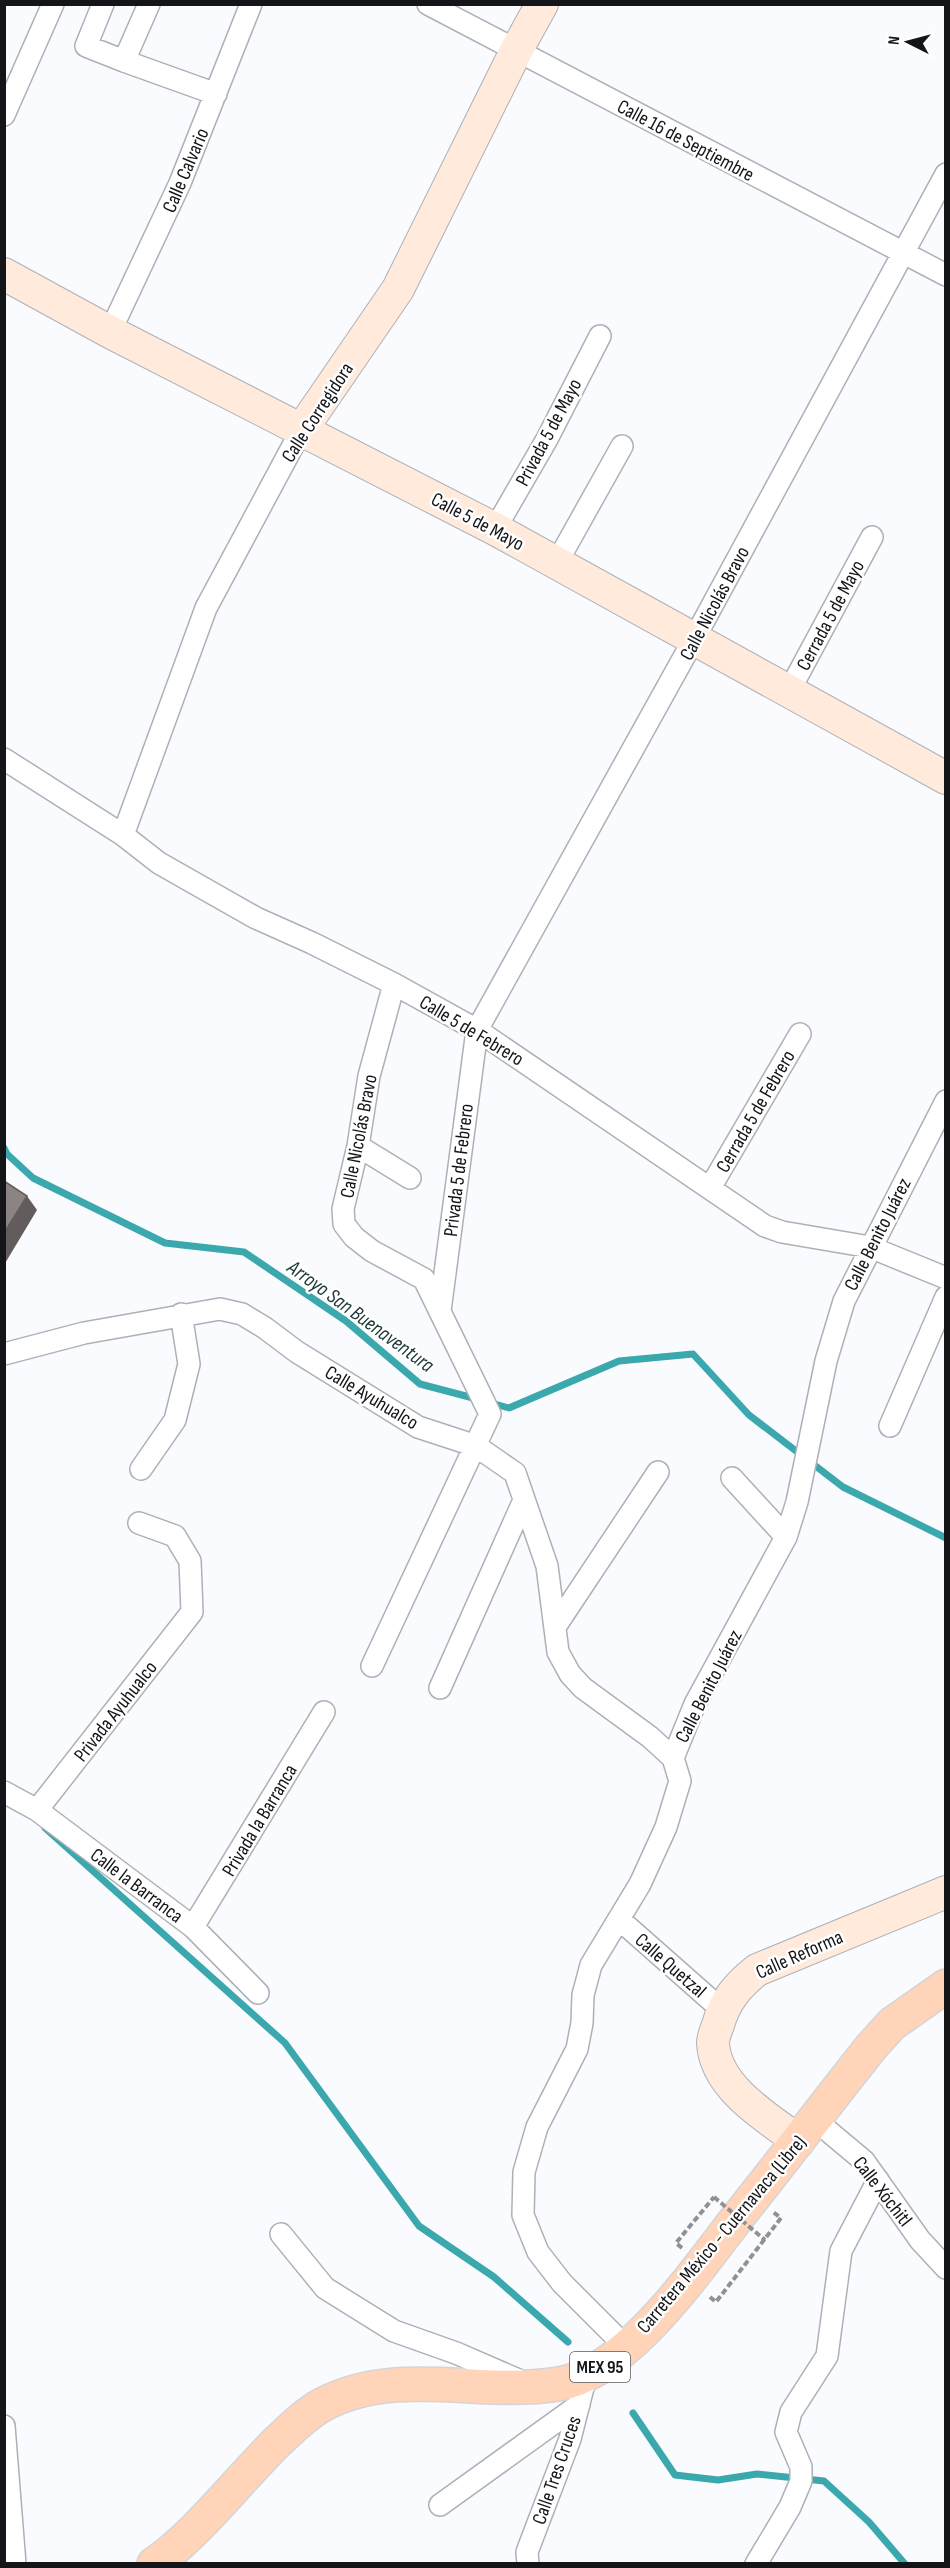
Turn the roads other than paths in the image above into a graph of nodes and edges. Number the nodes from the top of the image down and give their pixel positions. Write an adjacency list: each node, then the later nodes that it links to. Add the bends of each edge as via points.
1 (53, 4): 10 (street)
2 (103, 4): 8 (street, via 86,46)
3 (149, 4): 8 (street)
4 (251, 4): 9 (street, Calle Calvario)
5 (428, 4): 7 (street, Calle 16 de Septiembre)
6 (542, 4): 7 (street, Calle Corregidora)
7 (516, 51): 12 (street, Calle 16 de Septiembre); 17 (street, Calle Corregidora, via 398,289)
8 (124, 61): 9 (street)
9 (216, 94): 15 (street, Calle Calvario, via 180,183)
10 (4, 115)
11 (945, 174): 12 (street, Calle Nicolás Bravo)
12 (903, 253): 14 (street, Calle 16 de Septiembre); 22 (street, Calle Nicolás Bravo)
13 (4, 274): 15 (street, Calle 5 de Mayo)
14 (945, 274)
15 (110, 332): 17 (street, Calle 5 de Mayo)
16 (600, 336): 19 (street, Privada 5 de Mayo)
17 (302, 429): 19 (street, Calle 5 de Mayo); 26 (street, Calle Corregidora, via 206,608)
18 (622, 446): 21 (street)
19 (495, 529): 21 (street, Calle 5 de Mayo)
20 (872, 537): 23 (street, Cerrada 5 de Mayo)
21 (556, 564): 22 (street, Calle 5 de Mayo)
22 (694, 639): 23 (street, Calle 5 de Mayo); 28 (street, Calle Nicolás Bravo)
23 (788, 693): 25 (street, Calle 5 de Mayo)
24 (4, 759): 26 (street, Calle 5 de Febrero)
25 (945, 778)
26 (123, 835): 27 (street, Calle 5 de Febrero, via 159,863 256,918)
27 (394, 984): 28 (street, Calle 5 de Febrero); 31 (street, Calle Nicolás Bravo, via 369,1076)
28 (477, 1030): 33 (street, Calle 5 de Febrero); 37 (street, Privada 5 de Febrero)
29 (800, 1034): 33 (street, Cerrada 5 de Febrero)
30 (945, 1101): 34 (street, Calle Benito Juárez)
31 (358, 1146): 32 (street); 37 (street, Calle Nicolás Bravo, via 344,1224 372,1251 424,1279)
32 (410, 1178)
33 (710, 1188): 34 (street, Calle 5 de Febrero, via 765,1226)
34 (870, 1247): 35 (street, Calle 5 de Febrero); 47 (street, Calle Benito Juárez, via 844,1301 826,1361)
35 (945, 1278)
36 (945, 1297): 40 (street)
37 (440, 1311): 41 (street, Calle Nicolás Bravo, via 490,1414)
38 (181, 1314): 39 (street, Calle Ayuhualco); 41 (street, Calle Ayuhualco, via 220,1309 242,1314 418,1427); 42 (street, via 189,1364 175,1420)
39 (4, 1354)
40 (890, 1426)
41 (476, 1446): 45 (street, Calle Ayuhualco, via 515,1473); 49 (street, Calle Nicolás Bravo)
42 (141, 1469)
43 (658, 1472): 48 (street)
44 (732, 1478): 47 (street)
45 (524, 1500): 48 (street, Calle Ayuhualco, via 547,1566); 50 (street)
46 (139, 1523): 54 (street, Privada Ayuhualco, via 175,1536 190,1561 192,1612)
47 (786, 1537): 52 (street, Calle Benito Juárez, via 695,1704)
48 (555, 1627): 52 (street, Calle Ayuhualco, via 558,1652 570,1674)
49 (372, 1666)
50 (440, 1688)
51 (324, 1712): 57 (street, Privada la Barranca)
52 (673, 1758): 56 (street, Calle Benito Juárez, via 680,1781 666,1827)
53 (4, 1792): 54 (street, Calle la Barranca)
54 (34, 1809): 57 (street, Calle la Barranca)
55 (945, 1893): 60 (street, Calle Reforma, via 757,1970 737,1986)
56 (620, 1920): 60 (street, Calle Quetzal); 65 (street, Calle Benito Juárez, via 591,1965 577,2049 537,2127 524,2172 523,2215 544,2260)
57 (193, 1927): 59 (street, Calle la Barranca)
58 (945, 1986): 61 (main road, Carretera México - Cuernavaca (Libre) / MEX 95, via 892,2024)
59 (258, 1993)
60 (722, 2010): 61 (street, Calle Reforma, via 713,2042 720,2066 736,2090)
61 (807, 2131): 62 (street, Calle Xóchitl, via 864,2161); 65 (main road, Carretera México - Cuernavaca (Libre) / MEX 95, via 663,2312)
62 (878, 2180): 64 (street, Calle Xóchitl); 73 (street, via 841,2251 827,2356 791,2412 787,2439 801,2474 790,2507)
63 (281, 2234): 66 (street, via 325,2288 393,2331)
64 (945, 2268)
65 (626, 2347): 67 (main road, Carretera México - Cuernavaca (Libre) / MEX 95)
66 (534, 2387): 67 (main road, Carretera México - Cuernavaca (Libre) / MEX 95, via 562,2383); 71 (main road, Carretera México - Cuernavaca (Libre) / MEX 95, via 393,2383 367,2388 321,2406 282,2438)
67 (582, 2390): 69 (street); 72 (street, Calle Tres Cruces, via 570,2439 527,2552)
68 (4, 2426): 70 (street)
69 (440, 2505)
70 (15, 2564)
71 (154, 2564)
72 (528, 2564)
73 (756, 2564)

